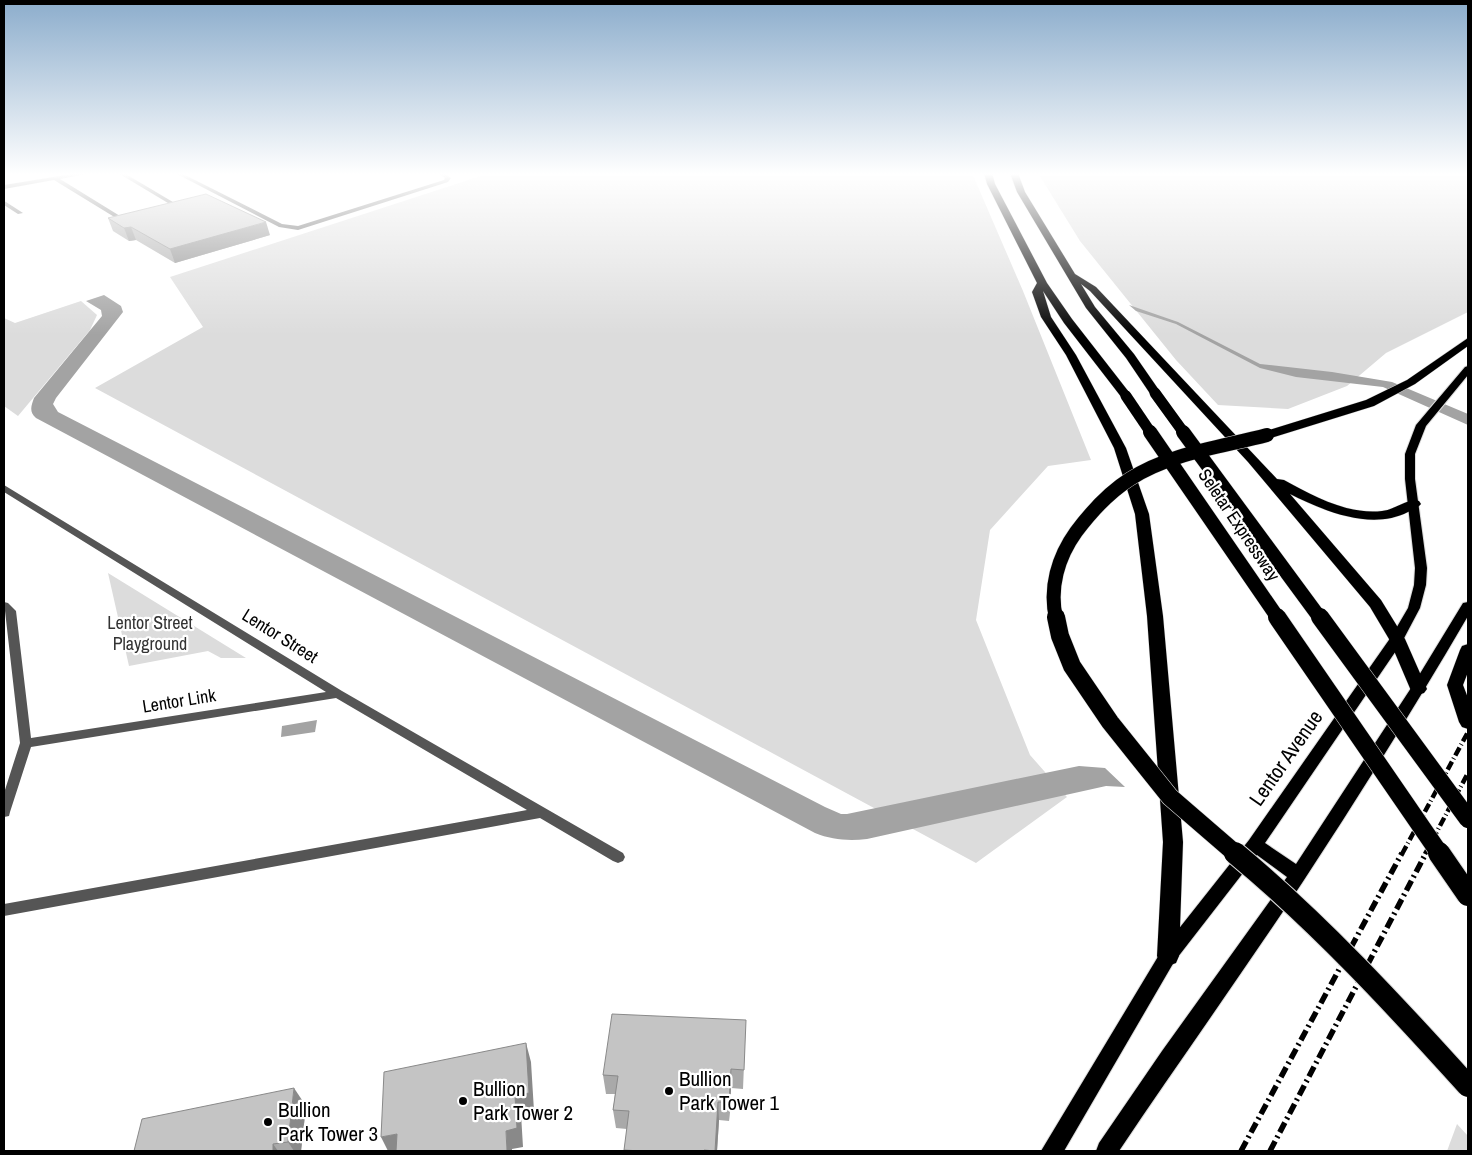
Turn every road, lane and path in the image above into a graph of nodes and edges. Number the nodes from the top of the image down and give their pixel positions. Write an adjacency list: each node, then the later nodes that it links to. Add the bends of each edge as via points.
1 (289, 227): 2 (street)
2 (301, 227)
3 (1013, 227): 6 (highway, Seletar Expressway)
4 (1042, 227): 5 (highway, Seletar Expressway)
5 (1071, 276): 9 (highway, via 1092,289); 22 (highway, Seletar Expressway, bridge, via 1091,308 1130,356)
6 (1042, 283): 26 (highway, Seletar Expressway, bridge, via 1126,396); 28 (highway, via 1037,292 1041,306 1115,439 1142,514 1155,616 1173,842)
7 (1468, 341): 29 (highway, bridge, via 1411,382 1370,403 1304,425 1155,466 1133,477 1110,493 1078,526 1057,569 1053,594 1059,637 1070,664 1108,720 1175,802 1260,875 1405,1016)
8 (1468, 369): 11 (main road, Lentor Avenue, via 1421,425 1409,465)
9 (1271, 479): 11 (highway, via 1327,506 1361,514 1390,514); 14 (highway, via 1376,604)
10 (4, 488): 17 (street, Lentor Street)
11 (1414, 504): 14 (main road, Lentor Avenue, via 1420,585 1414,608)
12 (4, 605): 19 (street, via 11,611)
13 (1468, 606): 16 (main road)
14 (1396, 639): 16 (highway); 23 (main road, Lentor Avenue)
15 (1468, 650): 18 (highway, via 1455,685)
16 (1418, 689): 25 (main road)
17 (338, 694): 19 (street, Lentor Link); 21 (street, Lentor Street)
18 (1468, 722)
19 (26, 743): 20 (street)
20 (4, 812)
21 (540, 813): 24 (street, Lentor Street); 27 (street)
22 (1468, 819)
23 (1255, 845): 25 (main road); 28 (main road, Lentor Avenue)
24 (618, 857)
25 (1298, 875): 31 (main road)
26 (1468, 895)
27 (4, 910)
28 (1168, 956): 30 (main road, Lentor Avenue)
29 (1468, 1086)
30 (1052, 1151)
31 (1107, 1151)

